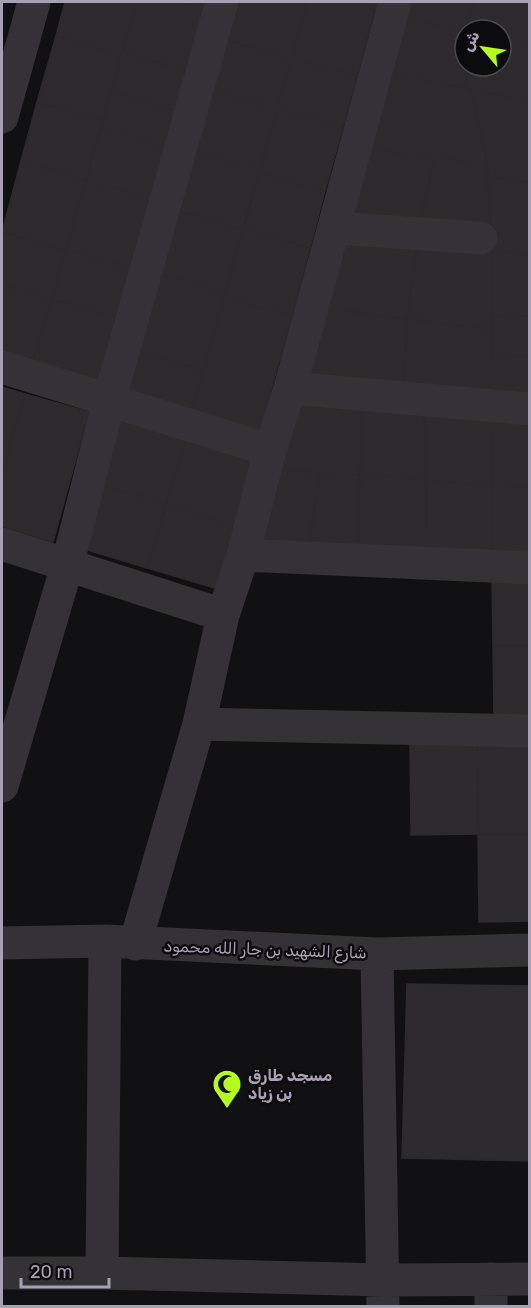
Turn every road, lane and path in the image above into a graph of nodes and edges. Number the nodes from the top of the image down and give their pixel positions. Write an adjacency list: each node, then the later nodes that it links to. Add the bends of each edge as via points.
1 (34, 2): 4 (street)
2 (222, 2): 10 (street)
3 (394, 2): 6 (street)
4 (10, 53): 5 (street)
5 (2, 117)
6 (334, 228): 7 (street); 9 (street)
7 (481, 238)
8 (2, 367): 10 (street)
9 (290, 388): 11 (street); 12 (street)
10 (109, 401): 12 (street); 15 (street)
11 (530, 409)
12 (270, 450): 14 (street)
13 (2, 544): 15 (street)
14 (243, 555): 16 (street); 17 (street)
15 (66, 566): 17 (street); 20 (street)
16 (530, 568)
17 (223, 615): 18 (street)
18 (199, 724): 19 (street); 22 (street)
19 (530, 731)
20 (4, 765)
21 (2, 943): 22 (street, شارع الشهيد بن جار الله محمود)
22 (120, 943): 24 (street, شارع الشهيد بن جار الله محمود); 26 (street)
23 (530, 950): 24 (street, شارع الشهيد بن جار الله محمود)
24 (377, 954): 28 (street)
25 (2, 1273): 26 (street)
26 (102, 1273): 28 (street)
27 (530, 1279): 29 (street)
28 (384, 1293): 29 (street)
29 (491, 1293)

